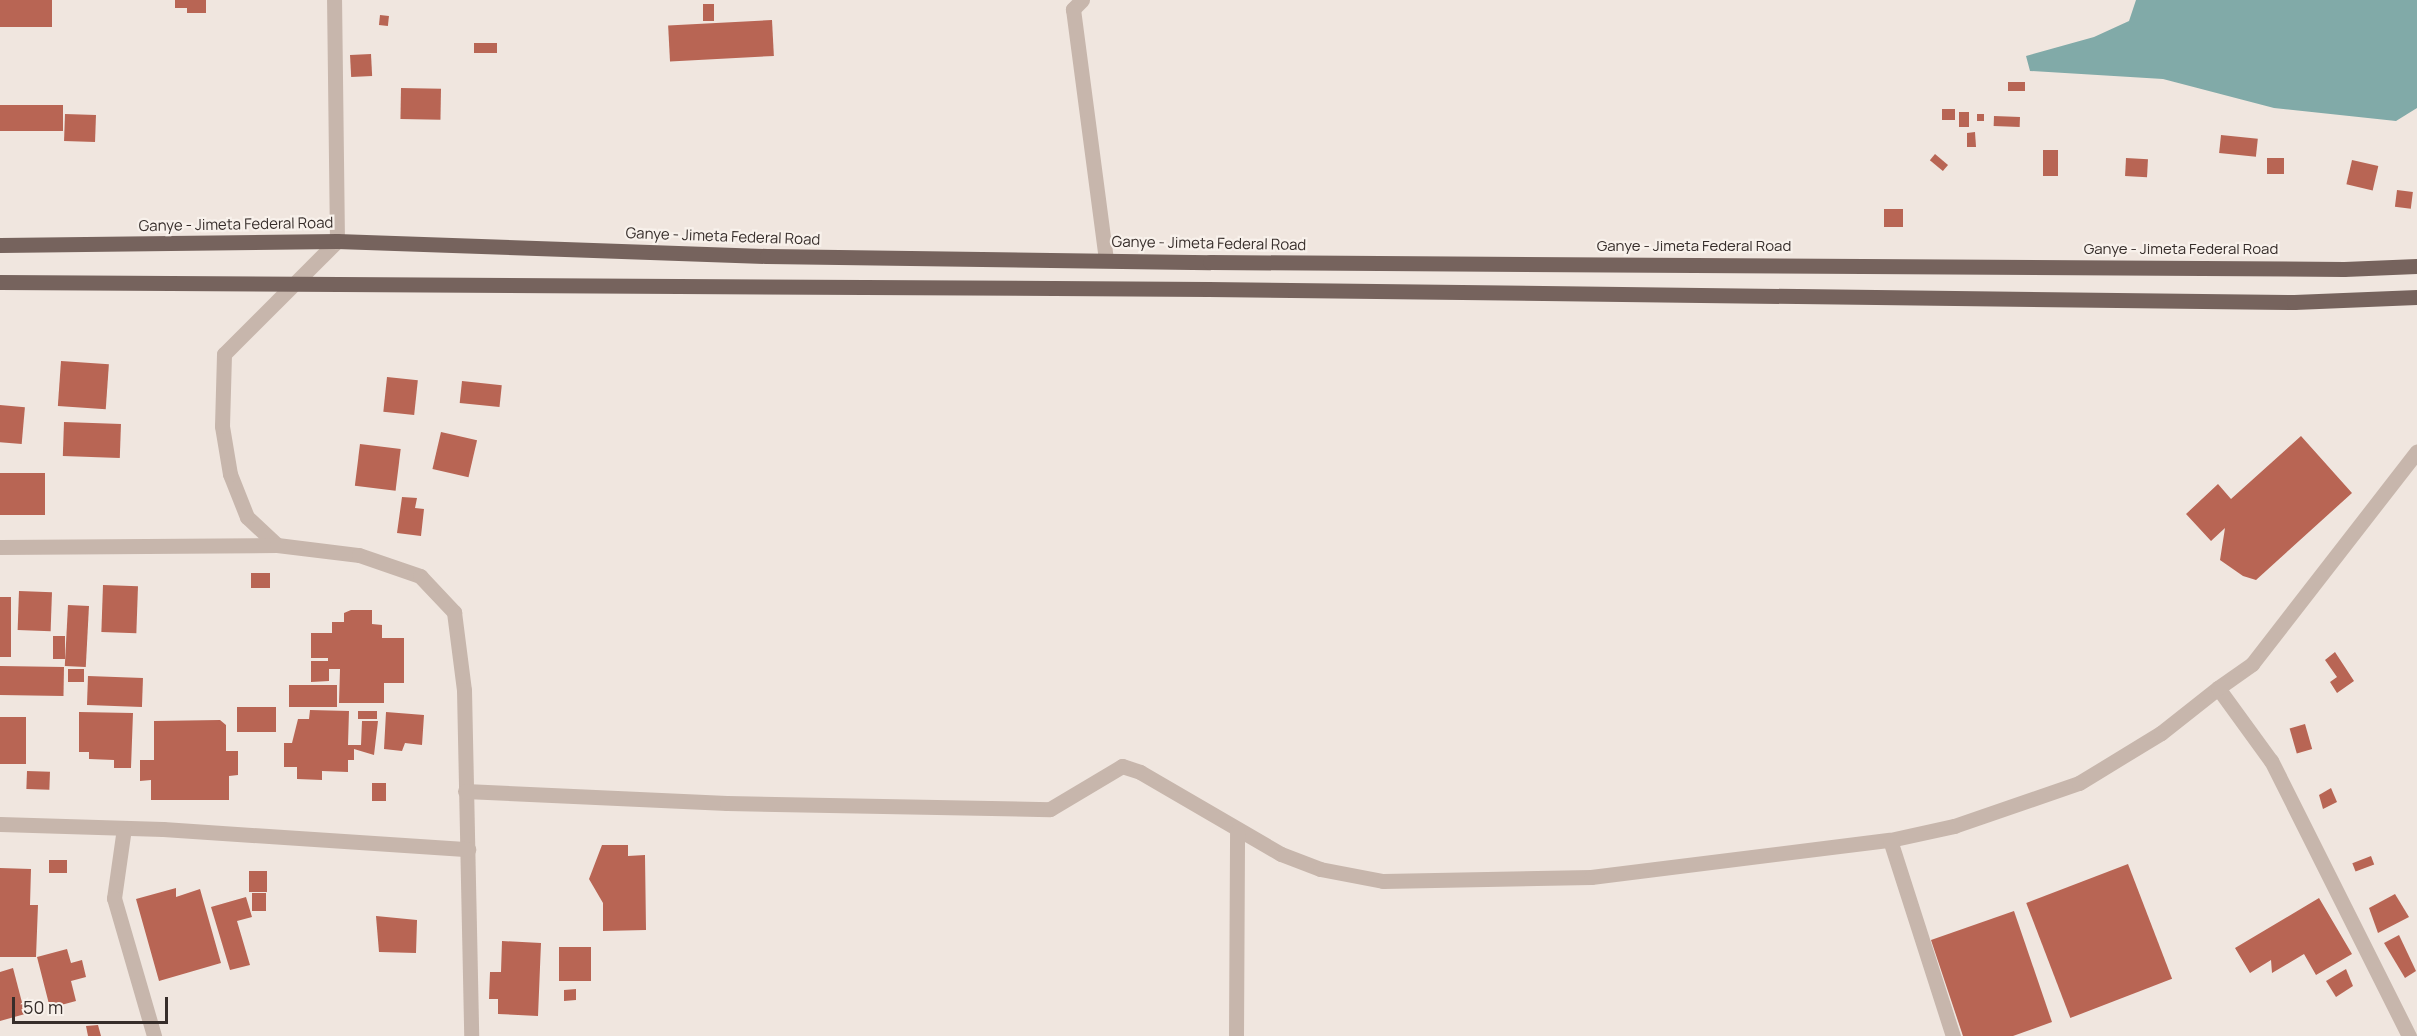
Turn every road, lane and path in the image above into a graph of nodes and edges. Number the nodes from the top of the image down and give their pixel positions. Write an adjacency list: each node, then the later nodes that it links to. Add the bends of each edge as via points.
1 (334, 0): 3 (street)
2 (1082, 0): 5 (street, via 1073,9)
3 (337, 241): 4 (main road, Ganye - Jimeta Federal Road); 5 (main road, Ganye - Jimeta Federal Road, via 767,256); 8 (street)
4 (0, 245)
5 (1106, 260): 6 (main road, Ganye - Jimeta Federal Road, via 2344,269)
6 (2417, 266)
7 (0, 282): 8 (main road)
8 (299, 282): 9 (main road, via 2282,302); 11 (street, via 224,354 222,426 230,474 247,517)
9 (2417, 297)
10 (2417, 451): 13 (street, via 2252,664)
11 (277, 545): 12 (street); 14 (street, via 359,555 420,576 454,612 464,690)
12 (0, 547)
13 (2218, 688): 18 (street, via 2161,733 2079,783 1954,826); 24 (street, via 2271,761)
14 (465, 791): 17 (street, via 727,803 1050,809 1122,766 1140,772); 19 (street)
15 (0, 824): 16 (street)
16 (124, 828): 19 (street); 20 (street, via 114,898)
17 (1237, 831): 18 (street, via 1320,869 1383,881 1591,877); 22 (street)
18 (1890, 840): 23 (street)
19 (468, 849): 21 (street)
20 (154, 1036)
21 (471, 1036)
22 (1236, 1036)
23 (1953, 1036)
24 (2409, 1036)

